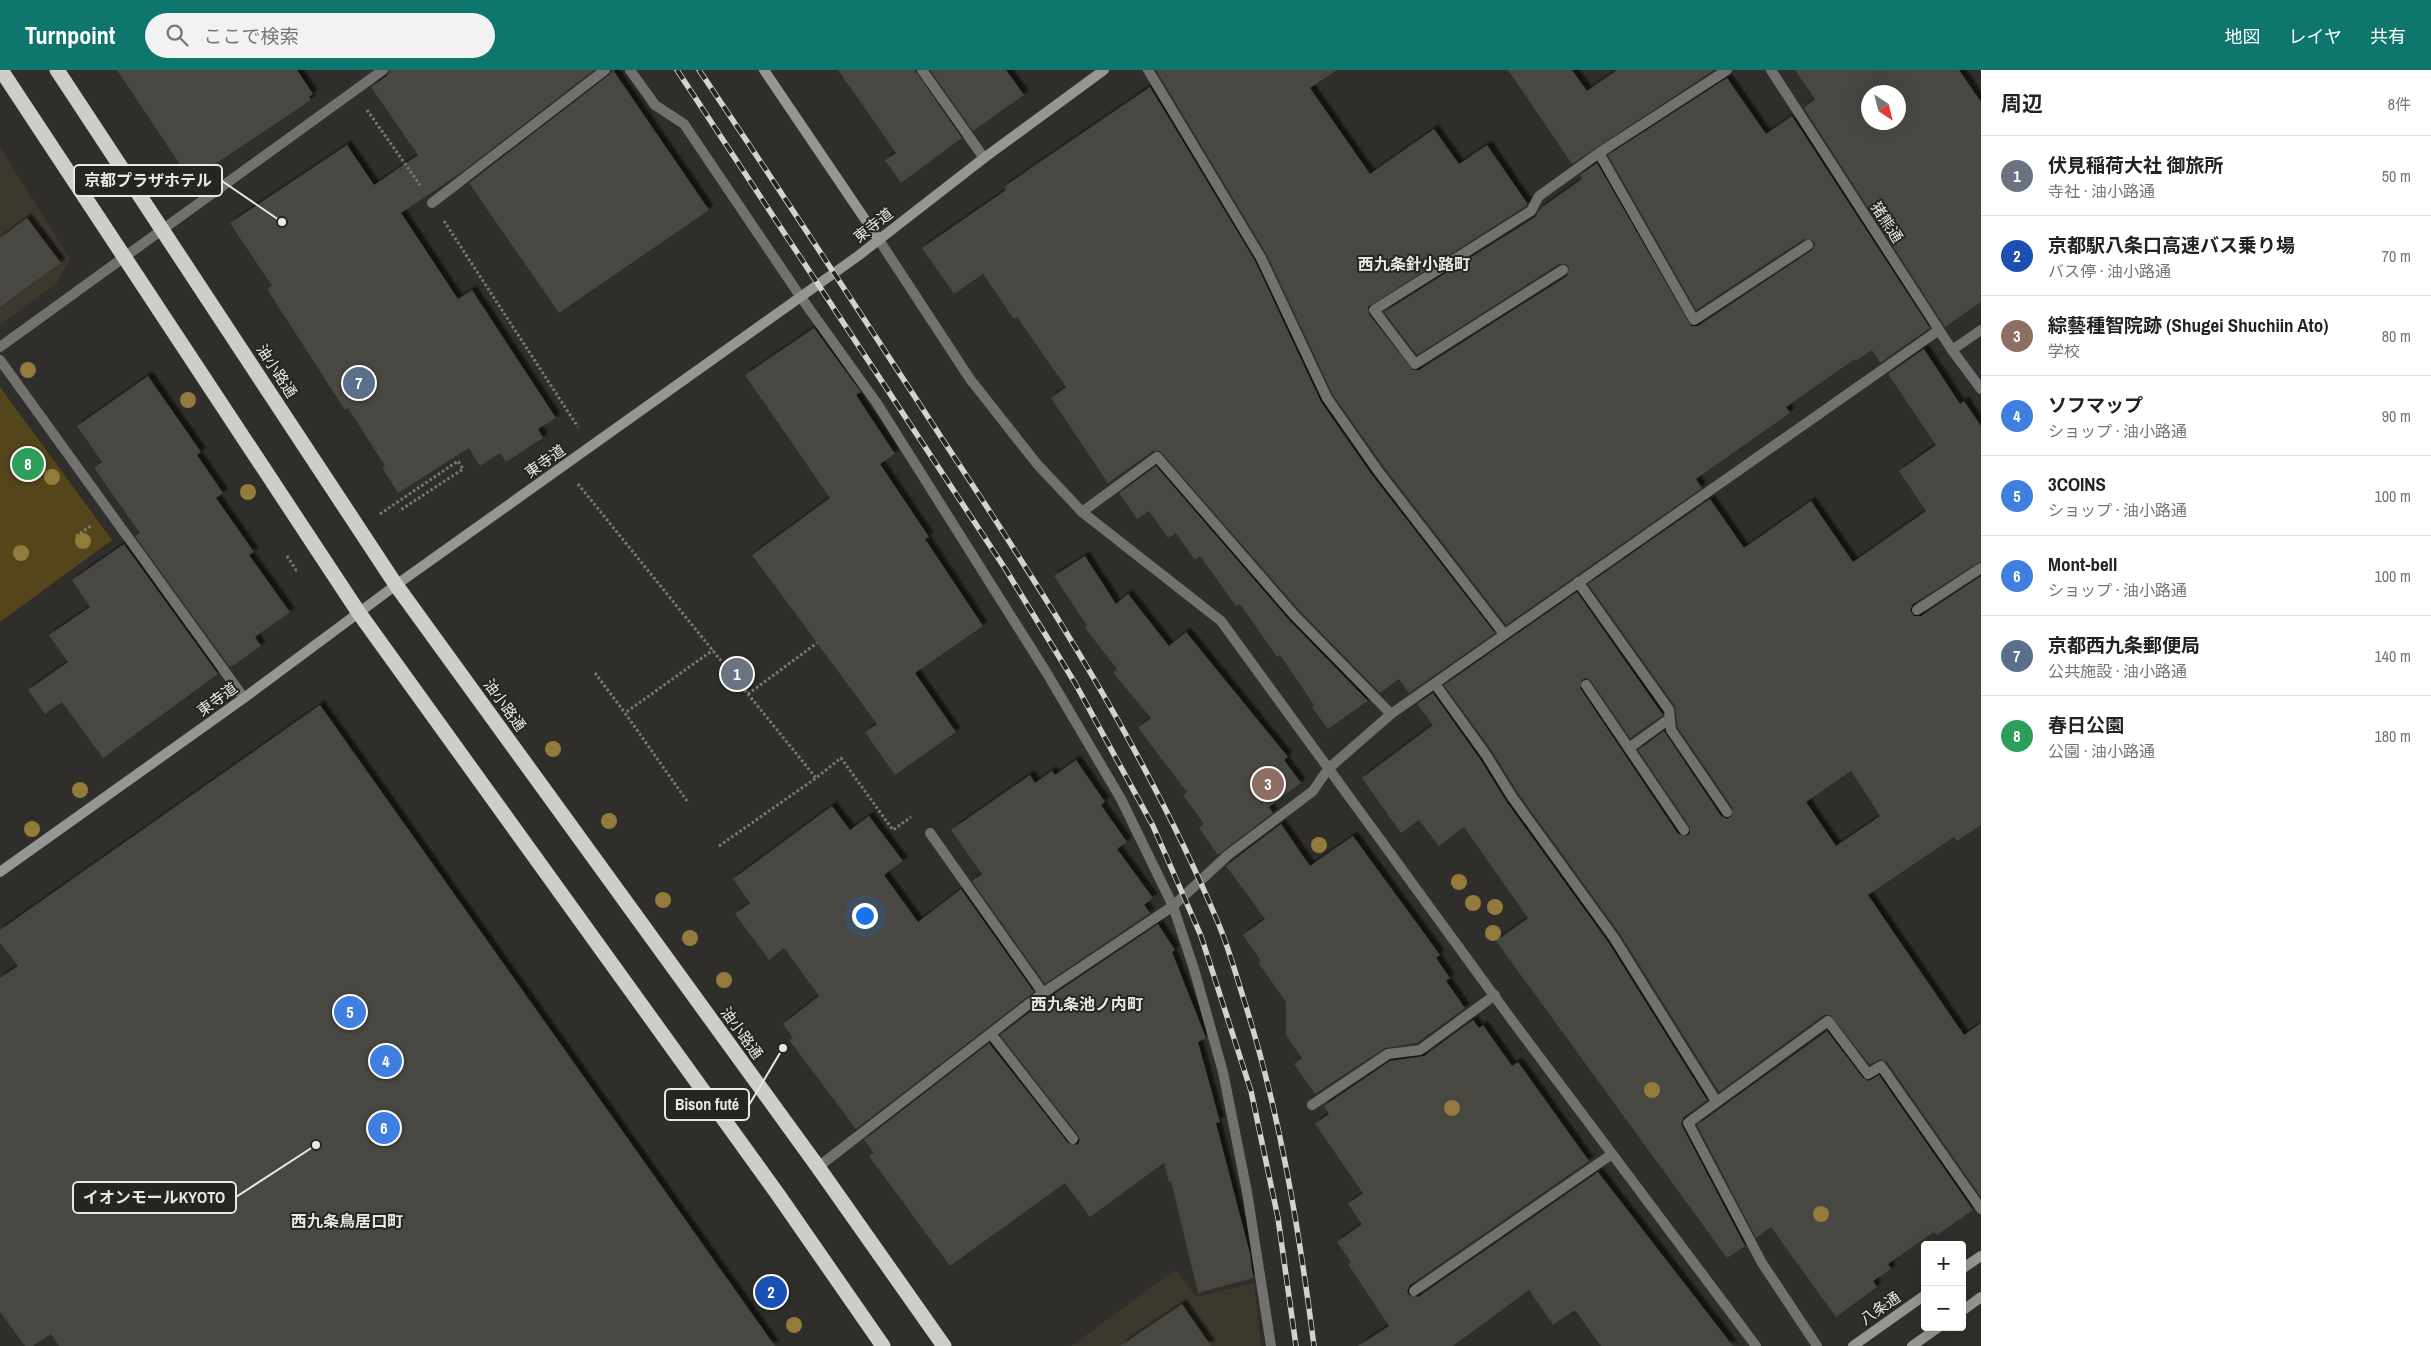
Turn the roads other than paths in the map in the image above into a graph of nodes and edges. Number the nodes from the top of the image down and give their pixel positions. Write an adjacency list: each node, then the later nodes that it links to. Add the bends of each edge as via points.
1 (1, 70): 18 (highway)
2 (57, 70): 15 (highway, 油小路通)
3 (383, 70): 15 (street)
4 (605, 70): 14 (street)
5 (630, 70): 20 (street, via 655,106 684,124)
6 (764, 70): 16 (street)
7 (922, 70): 13 (street)
8 (1104, 70): 13 (street, 東寺道)
9 (1148, 70): 33 (street, via 1261,258 1327,398 1378,471)
10 (1727, 70): 12 (street)
11 (1771, 70): 21 (street, 猪熊通)
12 (1599, 153): 17 (street, via 1694,320); 19 (street, via 1539,196 1531,211 1374,310 1415,364)
13 (984, 158): 16 (street, 東寺道)
14 (432, 202)
15 (163, 229): 18 (street); 30 (highway, 油小路通)
16 (879, 240): 20 (street, 東寺道); 27 (street, via 970,379 1038,464)
17 (1808, 245)
18 (123, 256): 23 (street); 32 (highway)
19 (1563, 270)
20 (800, 296): 30 (street, 東寺道); 45 (street, via 878,404 1048,674 1121,799)
21 (1939, 330): 24 (street, 猪熊通); 29 (street)
22 (1981, 330): 24 (street)
23 (0, 347)
24 (1952, 350): 26 (street, 猪熊通)
25 (0, 360): 36 (street)
26 (1981, 389)
27 (1082, 512): 37 (street, via 1157,457 1294,615); 40 (street, via 1221,621)
28 (1981, 568): 31 (street)
29 (1578, 582): 33 (street); 38 (street, via 1670,710)
30 (396, 585): 32 (street, 東寺道); 53 (highway, 油小路通)
31 (1917, 610)
32 (359, 613): 36 (street, 東寺道); 62 (highway)
33 (1504, 634): 34 (street)
34 (1435, 684): 37 (street); 49 (street, via 1614,938)
35 (1586, 685): 39 (street)
36 (244, 698): 44 (street, 東寺道)
37 (1391, 714): 40 (street)
38 (1670, 720): 39 (street); 41 (street, via 1671,730)
39 (1628, 748): 42 (street)
40 (1328, 770): 45 (street, via 1313,791 1228,855); 47 (street)
41 (1727, 812)
42 (1684, 830)
43 (930, 833): 46 (street)
44 (0, 872)
45 (1173, 906): 46 (street); 64 (street, via 1222,1072 1247,1192)
46 (1043, 993): 48 (street)
47 (1494, 995): 50 (street, via 1420,1050 1388,1054); 52 (street)
48 (991, 1034): 51 (street); 53 (street)
49 (1716, 1101): 54 (street, via 1828,1021 1868,1074 1880,1066); 66 (street, via 1688,1123 1762,1263)
50 (1312, 1105)
51 (1073, 1140)
52 (1612, 1154): 57 (street); 65 (street)
53 (818, 1167): 63 (highway, 油小路通)
54 (1981, 1209)
55 (1981, 1256): 56 (street)
56 (1966, 1266)
57 (1414, 1291)
58 (1981, 1297): 60 (street)
59 (1921, 1298): 67 (street, 八条通)
60 (1966, 1307)
61 (1933, 1331): 68 (street)
62 (883, 1346)
63 (944, 1346)
64 (1271, 1346)
65 (1756, 1346)
66 (1817, 1346)
67 (1853, 1346)
68 (1912, 1346)

